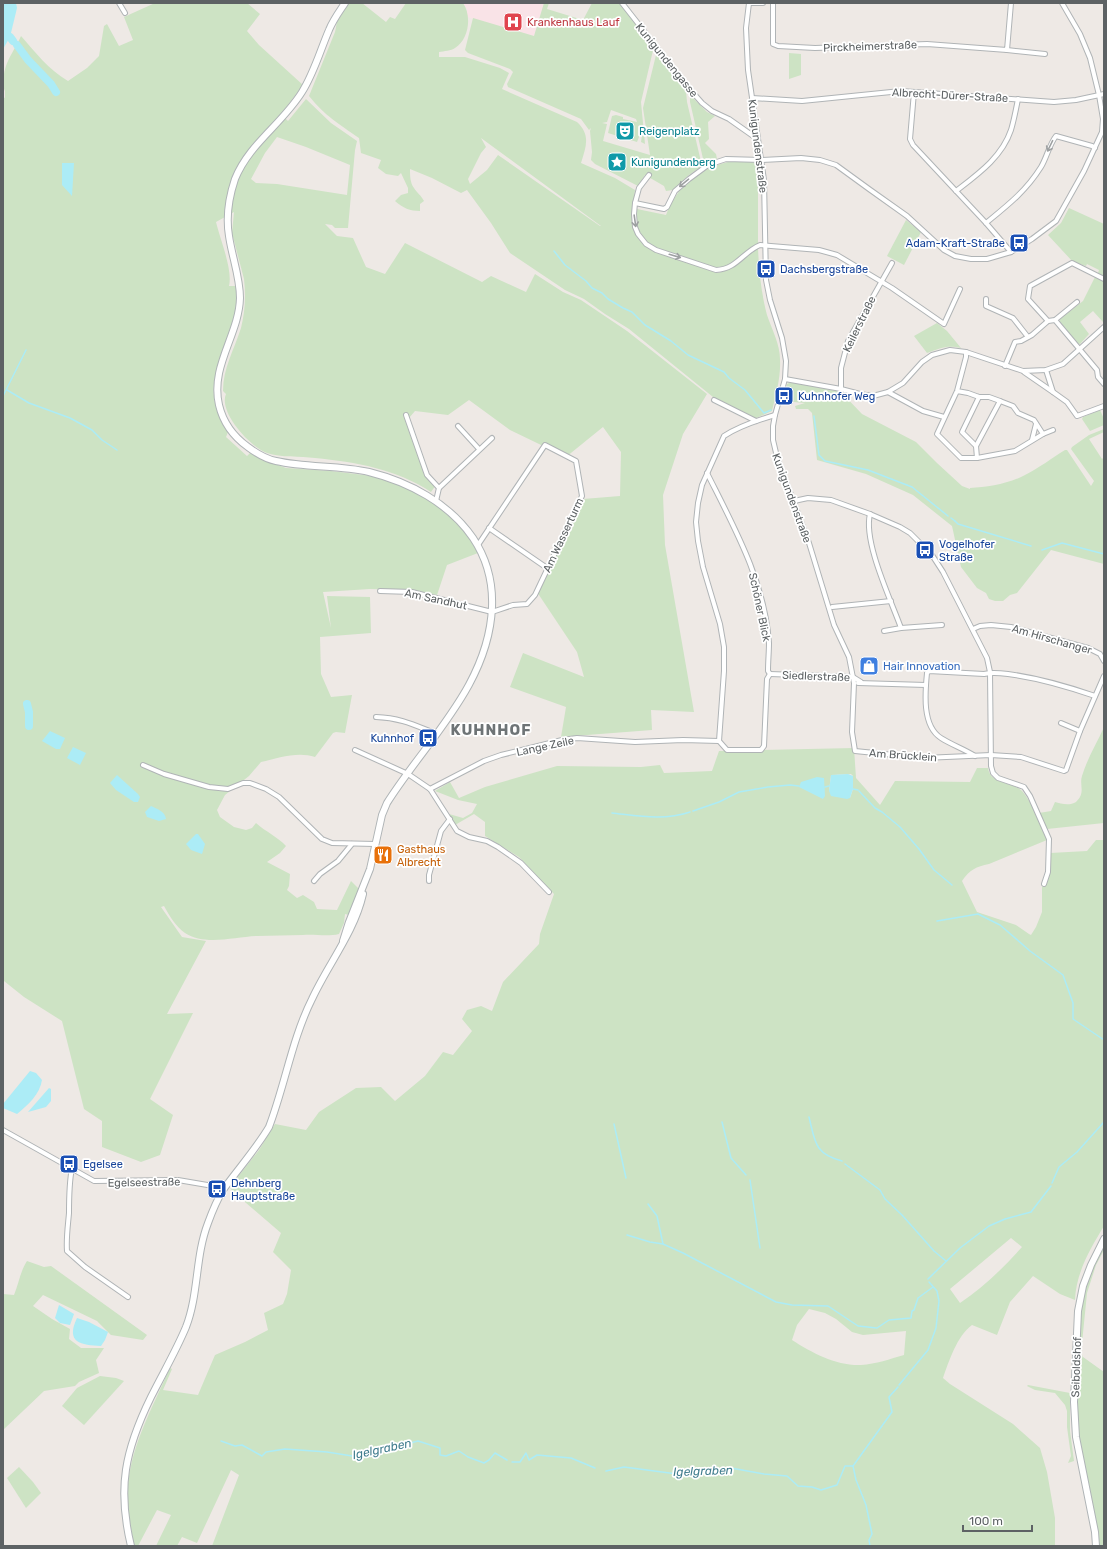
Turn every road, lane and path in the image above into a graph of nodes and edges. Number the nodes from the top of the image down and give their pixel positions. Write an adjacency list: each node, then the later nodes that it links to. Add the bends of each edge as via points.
1 (119, 3): 9 (street)
2 (345, 3): 65 (street, via 329,28 303,91 243,163 232,191 228,235 240,299 235,325 222,360 217,386 219,405 233,434 246,446 274,461 371,472 398,481)
3 (622, 3): 16 (street, Kunigundengasse, via 672,69 702,103)
4 (749, 3): 5 (street); 14 (street, Kunigundenstraße, via 746,28)
5 (763, 3)
6 (773, 3): 10 (street, Pirckheimerstraße, via 773,44 778,46 815,48 927,44)
7 (1011, 3): 10 (street)
8 (1062, 3): 13 (street, via 1080,34)
9 (124, 13)
10 (1007, 50): 11 (street, Pirckheimerstraße)
11 (1045, 54)
12 (914, 92): 14 (street, Albrecht-Dürer-Straße, via 888,91 802,101); 15 (street, Albrecht-Dürer-Straße); 20 (street, via 910,139)
13 (1102, 95): 15 (street, Albrecht-Dürer-Straße, via 1054,102); 17 (street, via 1102,132)
14 (752, 98): 16 (street, Kunigundenstraße)
15 (1018, 99): 20 (street, via 1011,130 998,156)
16 (757, 138): 18 (street, Kunigundenstraße)
17 (1095, 148): 22 (street, one-way to 22, via 1056,136 1042,165 1026,187 1012,202); 24 (street, via 1056,221)
18 (762, 160): 21 (street, one-way to 21, via 726,159 708,165 678,188 664,209); 23 (street, Kunigundenstraße); 24 (street, via 801,158 836,165 907,216 944,250 955,256 987,259)
19 (650, 175): 21 (street, via 639,188)
20 (956, 191): 22 (street)
21 (636, 203): 23 (street, one-way to 23, via 635,227 646,244 705,267 725,270 757,246)
22 (986, 222): 24 (street)
23 (764, 246): 27 (street, via 819,250 837,255); 40 (street, Kunigundenstraße, via 766,280 786,361)
24 (1011, 252)
25 (892, 263): 27 (street, Keilerstraße)
26 (1104, 279): 32 (street, via 1072,263 1030,286 1028,299)
27 (881, 282): 28 (street, via 944,324); 42 (street, Keilerstraße, via 848,341 842,368)
28 (960, 289)
29 (986, 299): 34 (street, via 986,306 1013,318)
30 (1077, 302): 31 (street)
31 (1055, 320): 32 (street); 35 (street)
32 (1048, 321): 34 (street)
33 (1104, 327): 35 (street)
34 (1028, 337): 37 (street, via 1015,342)
35 (1080, 349): 38 (street, via 1063,364); 41 (street, via 1097,370 1098,377)
36 (966, 352): 37 (street); 43 (street); 44 (street, via 950,350 932,355 903,383)
37 (1005, 366): 39 (street)
38 (1046, 370): 39 (street); 45 (street)
39 (1024, 372): 45 (street)
40 (785, 379): 42 (street); 51 (street, Kunigundenstraße)
41 (1104, 384)
42 (841, 389): 44 (street, via 873,396)
43 (957, 391): 46 (street); 52 (street)
44 (888, 392): 52 (street, via 923,412)
45 (1053, 392): 49 (street, via 1067,402 1077,416)
46 (979, 397): 48 (street); 60 (street, via 962,432)
47 (714, 400): 53 (street)
48 (1000, 401): 54 (street, via 1013,406 1018,413 1034,420); 60 (street)
49 (1104, 406)
50 (406, 415): 64 (street, via 427,475)
51 (775, 415): 53 (street); 66 (street, Kunigundenstraße, via 772,431 774,449)
52 (944, 417): 62 (street, via 937,434 961,458)
53 (756, 421): 63 (street, via 724,436)
54 (1036, 424): 57 (street); 59 (street)
55 (458, 426): 61 (street)
56 (1053, 430): 57 (street)
57 (1043, 434): 59 (street)
58 (492, 438): 61 (street)
59 (1032, 440): 62 (street, via 1015,451)
60 (976, 446): 62 (street)
61 (480, 449): 64 (street)
62 (977, 458)
63 (707, 473): 81 (street, Schöner Blick, via 753,572 765,617); 92 (street, via 702,485 696,522 703,567 724,647)
64 (439, 488): 65 (street)
65 (436, 501): 69 (street, via 454,514)
66 (794, 501): 67 (street, via 820,498); 83 (street, Kunigundenstraße)
67 (870, 514): 72 (street, via 868,522 873,549); 77 (street, via 900,526 926,548 943,572)
68 (489, 528): 69 (street, Am Wasserturm); 70 (street); 70 (street, Am Wasserturm, via 545,445 576,461 582,496)
69 (478, 545): 74 (street, via 489,575)
70 (547, 568): 74 (street, Am Wasserturm, via 535,595 527,604 513,605)
71 (380, 591): 74 (street, Am Sandhut, via 412,592)
72 (891, 601): 73 (street); 76 (street)
73 (832, 607)
74 (492, 612): 91 (street, via 489,634 477,669)
75 (942, 625): 76 (street)
76 (902, 628): 78 (street)
77 (973, 629): 79 (street, Am Hirschanger, via 991,625 1011,627 1088,648 1100,654); 80 (street, via 987,658)
78 (884, 631)
79 (1104, 661)
80 (990, 672): 86 (street, via 984,674 929,671); 87 (street, via 1054,682); 95 (street)
81 (770, 674): 83 (street, Siedlerstraße); 92 (street, Schöner Blick, via 766,679 763,748 727,750)
82 (1104, 676): 87 (street)
83 (853, 677): 84 (street, Siedlerstraße); 85 (street, Kunigundenstraße)
84 (860, 682): 85 (street, Siedlerstraße); 86 (street, Siedlerstraße)
85 (854, 683): 94 (street, Kunigundenstraße, via 852,732)
86 (926, 685): 96 (street, via 929,723 934,732)
87 (1095, 696): 90 (street)
88 (376, 717): 91 (street, via 393,717)
89 (1061, 722): 90 (street)
90 (1080, 731): 95 (street, Am Brücklein, via 1064,771 1021,757)
91 (437, 734): 98 (street)
92 (719, 741): 99 (street, Lange Zeile, via 635,742 577,738 562,740 484,761)
93 (355, 750): 98 (street)
94 (855, 751): 96 (street, Am Brücklein, via 924,758)
95 (991, 755): 96 (street, Am Brücklein); 106 (street, via 991,766 998,778 1024,788 1030,796 1049,840 1048,872)
96 (975, 756)
97 (142, 765): 101 (street, via 209,787 228,788 250,783 266,789 279,797 322,839 332,844)
98 (408, 774): 99 (street); 102 (street, via 387,803)
99 (430, 789): 100 (street)
100 (450, 820): 105 (street, via 441,831); 107 (street, via 457,831 487,841 515,859)
101 (352, 844): 102 (street); 104 (street, via 338,861)
102 (375, 844): 103 (street)
103 (366, 879): 108 (street); 108 (street, via 358,909)
104 (314, 881)
105 (429, 881)
106 (1044, 884)
107 (549, 892)
108 (343, 941): 111 (street, via 303,1020 269,1127)
109 (3, 1130): 110 (street, Egelseestraße)
110 (72, 1168): 111 (street, Egelseestraße, via 94,1182 178,1180); 113 (street, via 67,1251)
111 (225, 1188): 114 (street, via 202,1242 191,1314 171,1361 136,1429 129,1453 124,1483 124,1508)
112 (1104, 1238): 115 (street, Seiboldshof, via 1083,1286 1078,1311 1074,1402 1076,1437)
113 (128, 1297)
114 (130, 1546)
115 (1096, 1546)

